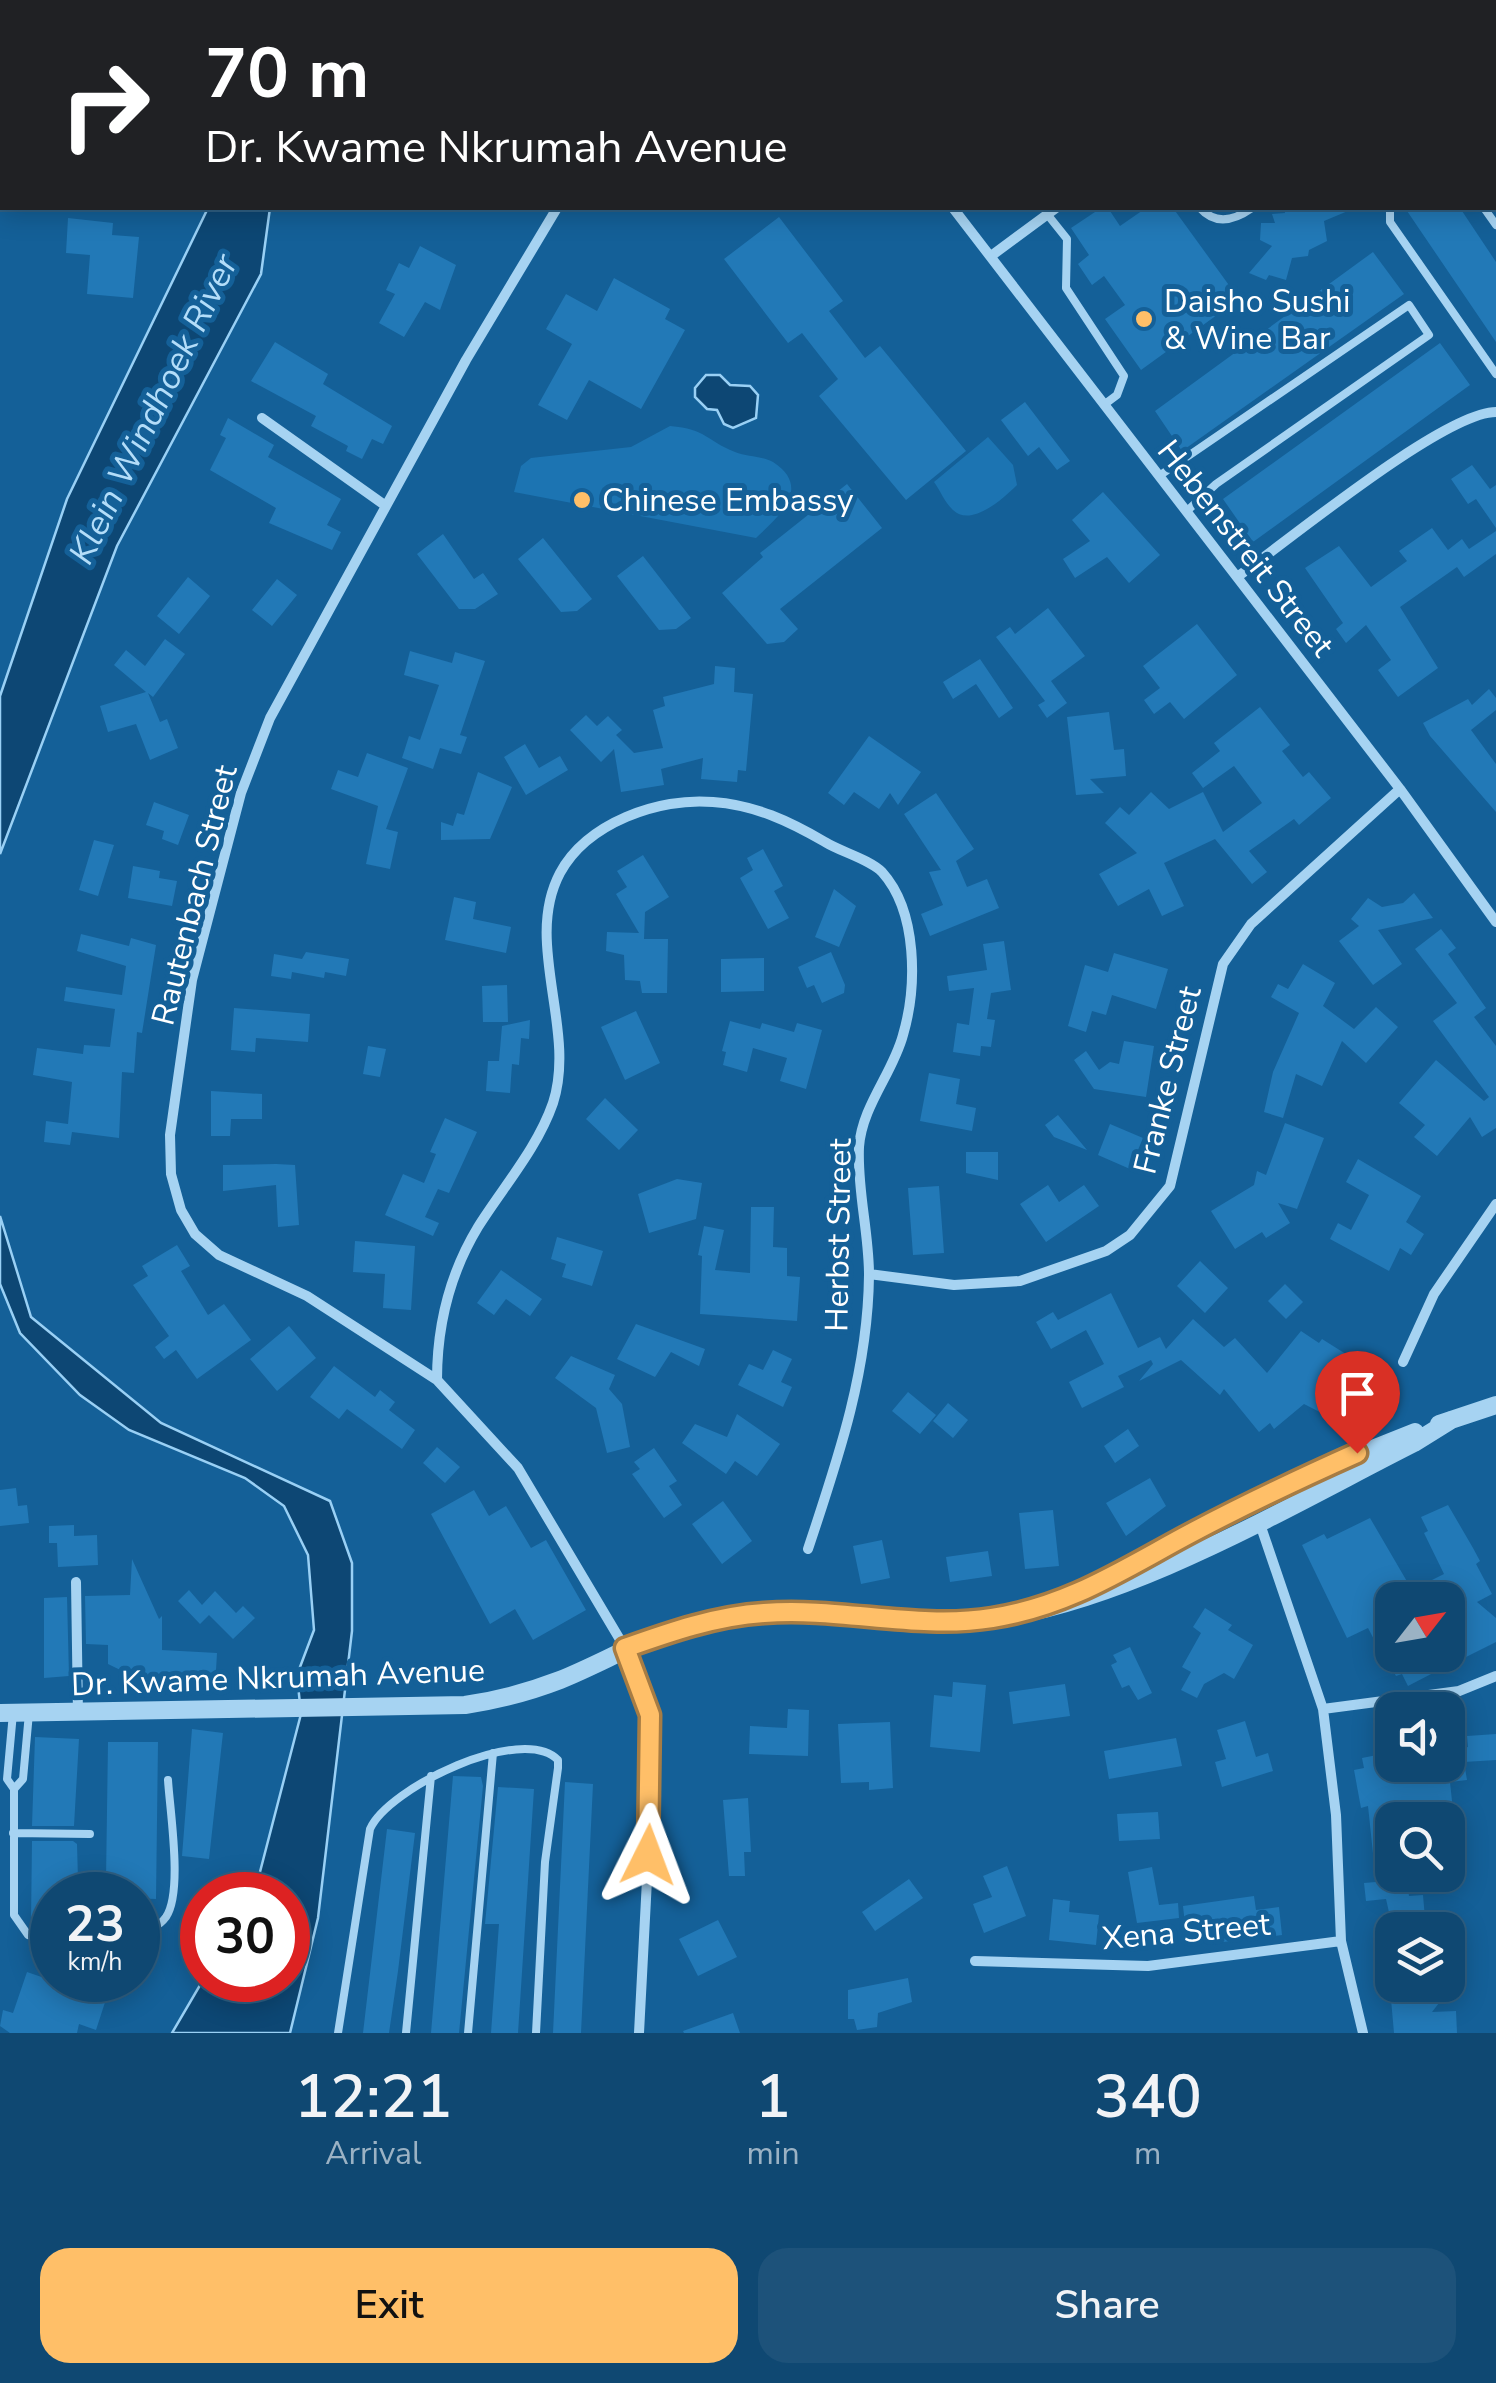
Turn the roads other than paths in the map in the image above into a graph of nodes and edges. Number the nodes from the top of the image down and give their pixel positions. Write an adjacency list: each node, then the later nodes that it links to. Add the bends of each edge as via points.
1 (556, 210): 13 (street, Rautenbach Street)
2 (955, 210): 7 (street, Hebenstreit Street)
3 (1203, 210): 4 (lane, via 1218,219 1236,219)
4 (1249, 210)
5 (1390, 210): 8 (lane, via 1390,222)
6 (1051, 211): 7 (street); 9 (lane, via 1067,239 1066,288 1124,376)
7 (991, 256): 9 (street, Hebenstreit Street)
8 (1496, 374)
9 (1105, 404): 12 (street, Hebenstreit Street)
10 (1496, 412): 15 (street, via 1477,412 1438,431)
11 (262, 418): 13 (street)
12 (1159, 476): 14 (street, Hebenstreit Street); 14 (lane, via 1409,305 1429,335)
13 (386, 506): 21 (street, Rautenbach Street, via 270,718 241,793 192,980 170,1135 171,1174 195,1234 219,1255 307,1296)
14 (1187, 511): 15 (street, Hebenstreit Street)
15 (1237, 578): 16 (street, Hebenstreit Street)
16 (1400, 789): 17 (street, Hebenstreit Street); 19 (street, Franke Street, via 1251,924 1223,964 1170,1186 1130,1235 1092,1257 1020,1281 954,1286)
17 (1496, 922)
18 (1496, 1204): 20 (street, via 1434,1294)
19 (869, 1274): 21 (street, Herbst Street, via 860,1142 904,1034 912,970 906,918 881,871 780,818 728,803 655,806 590,838 554,888 549,939 562,1059 557,1089 516,1174 458,1265 442,1310); 26 (street, Herbst Street, via 849,1427)
20 (1403, 1362)
21 (437, 1380): 29 (street, Rautenbach Street, via 518,1468)
22 (1496, 1406): 23 (street, Dr. Kwame Nkrumah Avenue)
23 (1451, 1420): 24 (street, Dr. Kwame Nkrumah Avenue); 25 (street, Dr. Kwame Nkrumah Avenue)
24 (1250, 1502): 25 (street); 28 (street, Dr. Kwame Nkrumah Avenue)
25 (1259, 1522): 28 (street, Dr. Kwame Nkrumah Avenue); 31 (street)
26 (808, 1550)
27 (76, 1582): 33 (street)
28 (1078, 1596): 29 (street, Dr. Kwame Nkrumah Avenue, via 988,1619 764,1612 692,1624)
29 (625, 1648): 33 (street, Dr. Kwame Nkrumah Avenue, via 562,1680 506,1698 404,1708); 48 (street, Rautenbach Street, via 650,1715)
30 (1496, 1676): 31 (street, via 1459,1691)
31 (1323, 1709): 42 (street)
32 (14, 1713): 33 (street, Dr. Kwame Nkrumah Avenue); 37 (lane, via 7,1779); 37 (lane, via 23,1779)
33 (78, 1714)
34 (493, 1754): 35 (lane); 46 (lane); 47 (lane, via 540,1749 558,1760)
35 (431, 1776): 44 (lane, via 379,1811 370,1828); 45 (lane)
36 (168, 1780): 40 (lane, via 174,1896)
37 (14, 1790): 38 (lane)
38 (13, 1833): 39 (lane); 41 (lane, via 14,1914)
39 (90, 1834)
40 (160, 1922)
41 (30, 1936)
42 (1341, 1941): 43 (street, Xena Street, via 1148,1966); 49 (street)
43 (975, 1961)
44 (338, 2033)
45 (406, 2033)
46 (468, 2033)
47 (536, 2033)
48 (640, 2033)
49 (1363, 2033)

